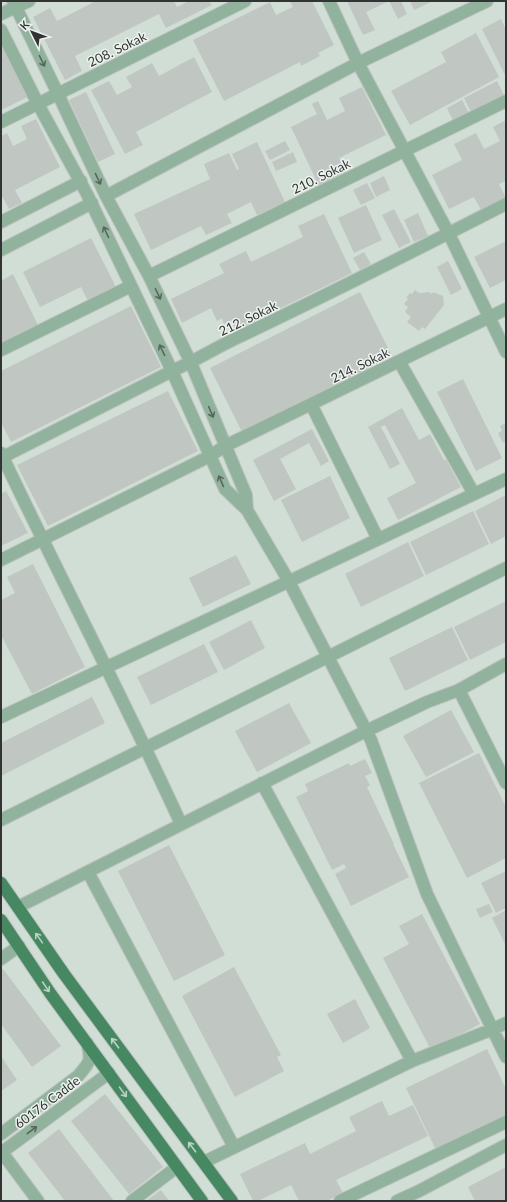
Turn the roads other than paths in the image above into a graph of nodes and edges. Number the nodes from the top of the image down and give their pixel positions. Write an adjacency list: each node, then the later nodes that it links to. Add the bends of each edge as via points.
1 (29, 1): 5 (street)
2 (245, 1): 9 (street, 208. Sokak)
3 (328, 1): 8 (street)
4 (487, 1): 8 (street)
5 (14, 4): 6 (street); 9 (street, one-way to 9)
6 (1, 14)
7 (1, 30): 11 (street)
8 (358, 63): 13 (street); 15 (street)
9 (58, 94): 11 (street, 208. Sokak); 15 (street, one-way to 15)
10 (506, 101): 13 (street, 210. Sokak)
11 (38, 104): 12 (street, 208. Sokak); 14 (street)
12 (1, 122)
13 (405, 150): 19 (street); 21 (street, 210. Sokak)
14 (81, 181): 16 (street); 18 (street)
15 (106, 196): 21 (street)
16 (92, 203): 20 (street); 22 (street, one-way to 16)
17 (506, 204): 19 (street, 212. Sokak)
18 (1, 222)
19 (448, 234): 24 (street); 28 (street, 212. Sokak, via 238,337)
20 (1, 250)
21 (149, 276): 28 (street, one-way to 28)
22 (131, 286): 25 (street); 29 (street, one-way to 22)
23 (506, 309): 24 (street, 214. Sokak)
24 (489, 317): 26 (street); 27 (street, 214. Sokak)
25 (1, 350)
26 (506, 352)
27 (399, 361): 30 (street, 214. Sokak); 36 (street)
28 (191, 363): 29 (street, 212. Sokak); 31 (street, one-way to 31)
29 (172, 371): 32 (street, 212. Sokak); 33 (street)
30 (311, 404): 31 (street, 214. Sokak); 38 (street)
31 (225, 446): 33 (street, 214. Sokak); 37 (street, via 246,495)
32 (2, 455): 34 (street)
33 (210, 456): 37 (street, one-way to 33, via 225,489); 39 (street)
34 (5, 474): 39 (street)
35 (506, 479): 36 (street)
36 (474, 494): 38 (street)
37 (247, 510): 42 (street)
38 (378, 539): 42 (street)
39 (42, 540): 40 (street); 45 (street)
40 (1, 560)
41 (506, 568): 43 (street)
42 (288, 581): 43 (street); 45 (street)
43 (327, 657): 48 (street); 49 (street)
44 (506, 664): 46 (street)
45 (106, 667): 47 (street); 49 (street)
46 (459, 690): 48 (street); 51 (street)
47 (1, 717)
48 (366, 731): 50 (street); 61 (street, via 427,894)
49 (146, 748): 52 (street); 53 (street)
50 (262, 783): 53 (street); 64 (street)
51 (506, 783)
52 (1, 820)
53 (181, 824): 54 (street)
54 (88, 872): 56 (street); 69 (street)
55 (1, 883): 56 (main road)
56 (18, 907): 71 (main road, one-way to 56, via 64,974)
57 (1, 920): 58 (main road)
58 (19, 946): 59 (street); 62 (main road, one-way to 62)
59 (1, 959)
60 (506, 1023): 61 (street)
61 (493, 1030): 63 (street); 64 (street)
62 (86, 1042): 65 (main road); 67 (street, via 90,1055 88,1065 78,1076)
63 (506, 1056)
64 (412, 1061): 69 (street)
65 (109, 1073): 70 (street, 60176 Cadde, one-way to 65); 72 (main road, one-way to 72)
66 (506, 1122): 77 (street)
67 (1, 1134)
68 (506, 1145): 78 (street)
69 (234, 1148): 71 (street)
70 (1, 1152): 73 (street)
71 (204, 1162): 76 (main road)
72 (177, 1167): 74 (street); 75 (main road)
73 (38, 1201)
74 (132, 1201)
75 (202, 1201)
76 (232, 1201)
77 (340, 1201)
78 (397, 1201)

